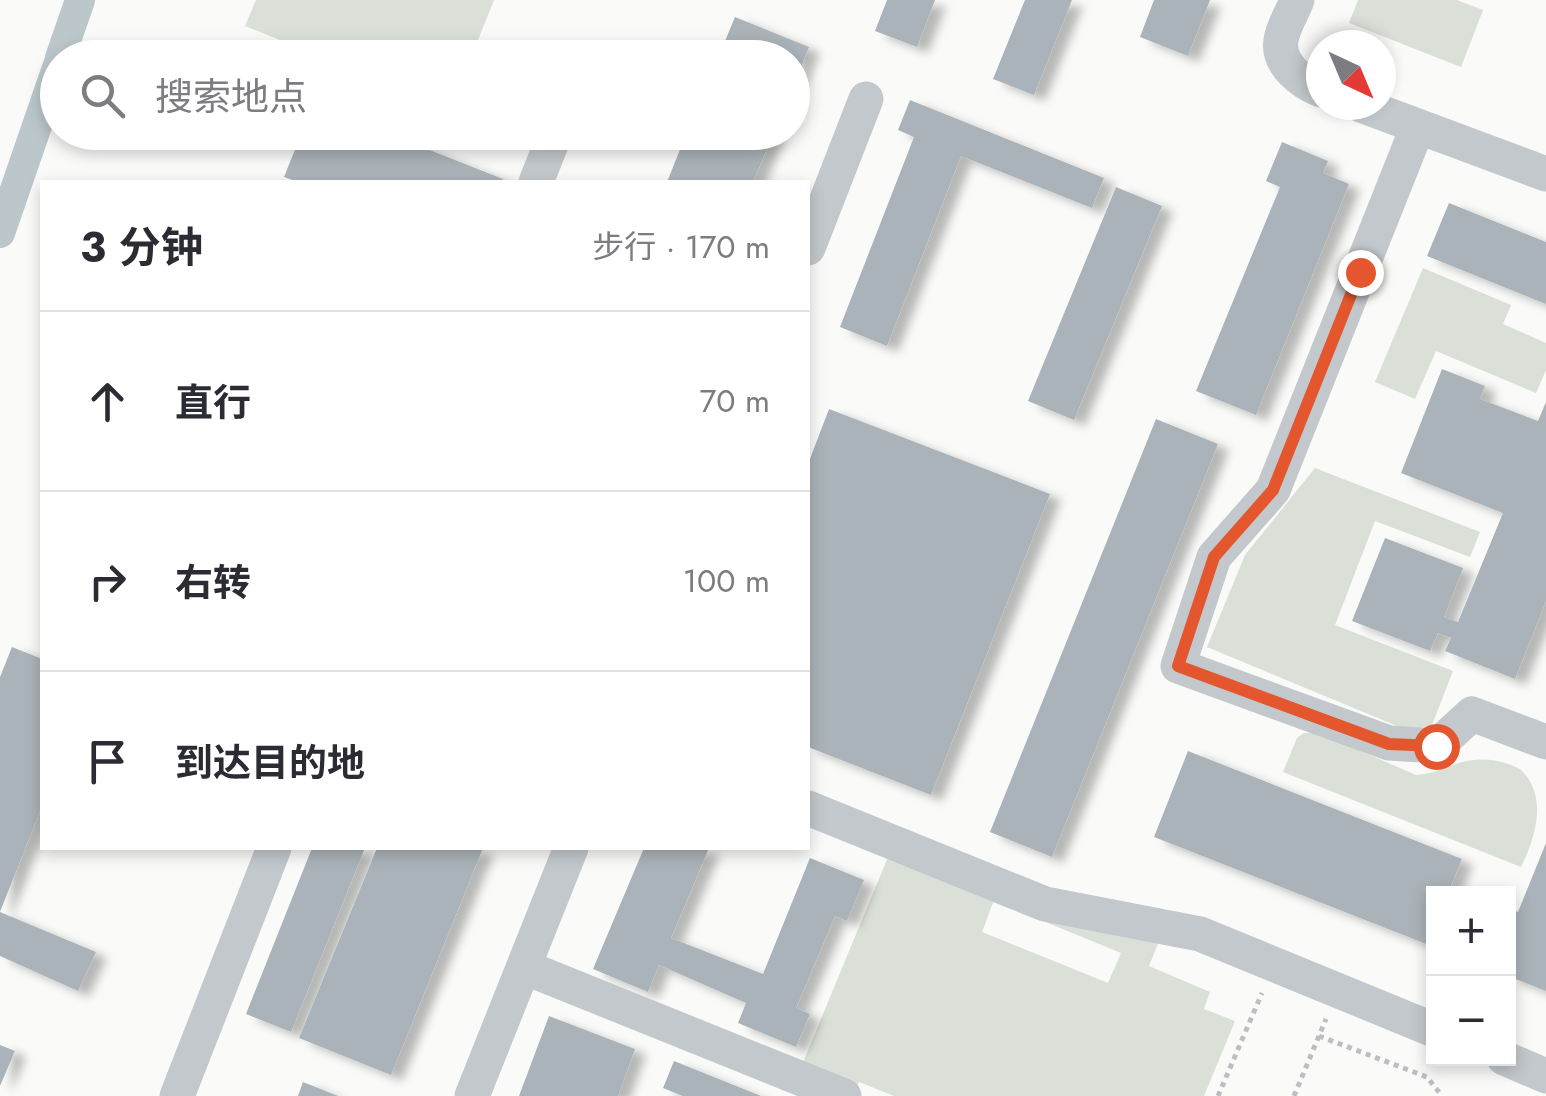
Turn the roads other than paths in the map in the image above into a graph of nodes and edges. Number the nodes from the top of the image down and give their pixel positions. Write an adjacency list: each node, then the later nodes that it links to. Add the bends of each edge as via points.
1 (1297, 0): 2 (lane, via 1280,43 1285,62)
2 (1306, 83)
3 (866, 99): 9 (lane)
4 (1396, 118): 5 (lane)
5 (1418, 126): 7 (lane); 10 (lane, via 1273,490 1214,557 1178,666 1389,744 1436,746 1472,714)
6 (549, 150): 8 (lane)
7 (1546, 174)
8 (537, 180)
9 (810, 243)
10 (1546, 742)
11 (810, 809): 15 (lane, via 1045,904 1200,934)
12 (273, 850): 18 (lane)
13 (570, 850): 14 (lane)
14 (524, 966): 19 (lane); 20 (lane)
15 (1426, 1027)
16 (1516, 1063): 17 (lane)
17 (1546, 1076)
18 (177, 1096)
19 (472, 1096)
20 (844, 1096)

